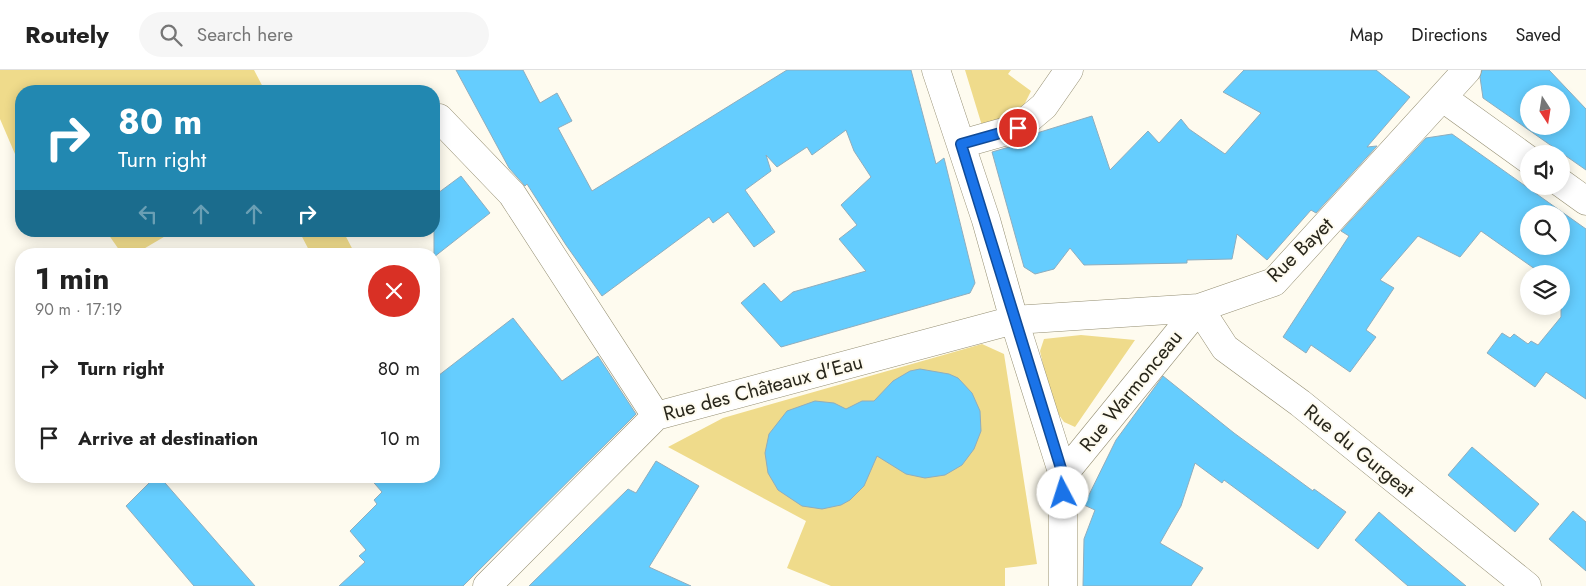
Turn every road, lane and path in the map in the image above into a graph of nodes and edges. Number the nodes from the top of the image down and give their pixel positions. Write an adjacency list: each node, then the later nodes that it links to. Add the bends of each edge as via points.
1 (936, 70): 6 (street, Rue Warmonceau)
2 (1069, 70): 6 (street, via 1044,106 1018,128)
3 (1467, 70): 4 (street, Rue Bayet)
4 (1443, 98): 7 (street); 10 (street, Rue Bayet, via 1274,282)
5 (440, 119): 12 (street, via 512,194)
6 (961, 144): 11 (street, Rue Warmonceau)
7 (1520, 154)
8 (1570, 190): 9 (street)
9 (1586, 201)
10 (1199, 308): 11 (street, Rue Bayet); 13 (street, Rue Warmonceau); 16 (street, Rue du Gurgeat, via 1225,348 1300,403)
11 (1014, 320): 12 (street, Rue des Châteaux d'Eau); 13 (street, Rue Warmonceau)
12 (656, 416): 14 (street, Rue des Châteaux d'Eau)
13 (1063, 475): 15 (street, Rue Warmonceau)
14 (487, 586)
15 (1064, 586)
16 (1527, 586)

